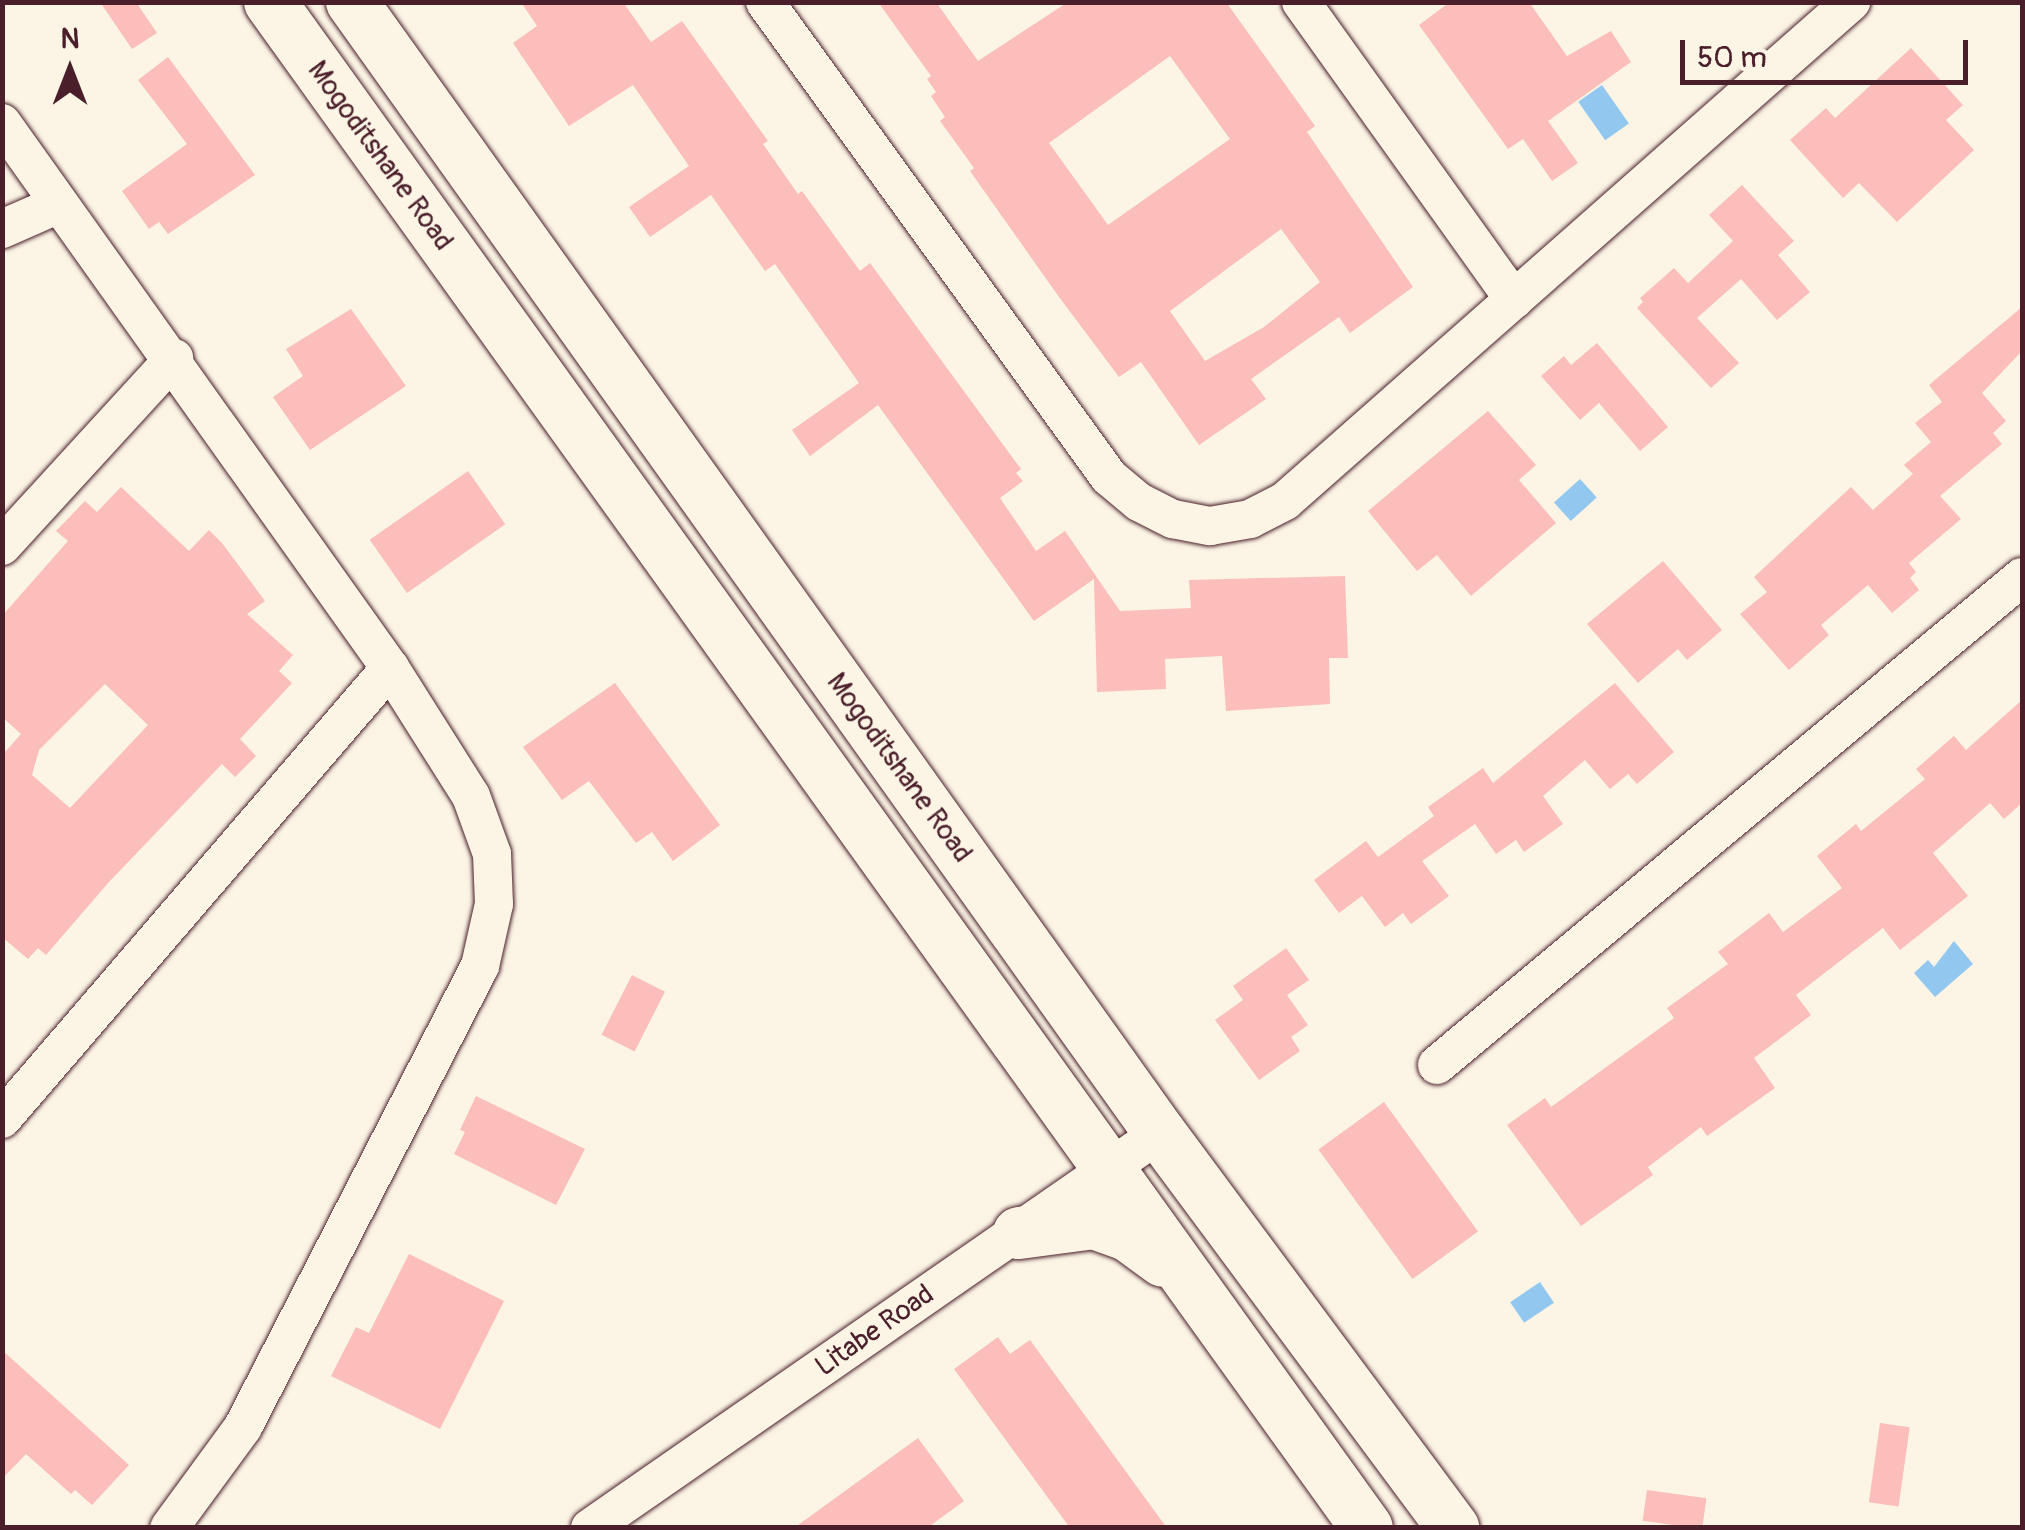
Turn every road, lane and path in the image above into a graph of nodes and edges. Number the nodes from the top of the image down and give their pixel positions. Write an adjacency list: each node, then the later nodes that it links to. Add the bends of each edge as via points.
1 (270, 2): 17 (main road, Mogoditshane Road)
2 (352, 2): 16 (main road, Mogoditshane Road)
3 (765, 2): 9 (street, via 1109,477 1172,518 1210,526 1285,502)
4 (1301, 2): 9 (street)
5 (1851, 2): 9 (street)
6 (2, 123): 7 (street)
7 (58, 204): 8 (street); 10 (street)
8 (2, 229)
9 (1514, 300)
10 (174, 358): 11 (street); 13 (street)
11 (2, 546)
12 (2022, 577): 14 (street)
13 (390, 668): 15 (street); 20 (street, via 471,796 492,854 494,904 480,966 243,1427)
14 (1437, 1065)
15 (2, 1119)
16 (1160, 1133): 17 (street, Litabe Road); 23 (main road, Mogoditshane Road)
17 (1107, 1172): 18 (street, Litabe Road); 19 (main road, Mogoditshane Road)
18 (1018, 1232): 19 (main road, via 1094,1223 1129,1236); 21 (street, Litabe Road)
19 (1181, 1273): 22 (main road, Mogoditshane Road)
20 (169, 1528)
21 (590, 1528)
22 (1367, 1528)
23 (1452, 1528)

